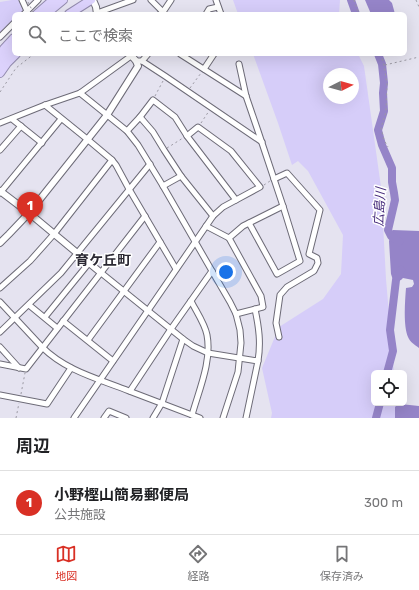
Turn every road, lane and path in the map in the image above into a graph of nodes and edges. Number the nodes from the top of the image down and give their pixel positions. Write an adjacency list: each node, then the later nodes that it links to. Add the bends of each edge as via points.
1 (22, 0): 16 (street)
2 (30, 0): 18 (path, bridge, via 28,2)
3 (38, 0): 17 (street)
4 (48, 0): 19 (highway)
5 (53, 0): 20 (highway)
6 (63, 0): 21 (highway)
7 (92, 0): 22 (highway); 23 (street)
8 (132, 0): 24 (street)
9 (151, 0): 25 (street)
10 (171, 0): 26 (street)
11 (216, 0): 14 (street)
12 (354, 0): 29 (path)
13 (416, 0): 15 (path)
14 (218, 7): 27 (street); 28 (street)
15 (419, 7)
16 (25, 12)
17 (26, 12)
18 (34, 12)
19 (37, 12)
20 (38, 12)
21 (48, 12)
22 (72, 12)
23 (97, 12)
24 (102, 12)
25 (161, 12)
26 (163, 12)
27 (207, 12)
28 (220, 12)
29 (358, 12)
30 (12, 25): 31 (street)
31 (0, 37)
32 (12, 40): 34 (highway)
33 (12, 48): 42 (highway)
34 (0, 53)
35 (14, 56): 46 (highway)
36 (31, 56): 49 (path, via 16,68)
37 (184, 56): 45 (street)
38 (213, 56): 45 (street)
39 (382, 56): 44 (path)
40 (419, 57): 44 (path)
41 (135, 58): 47 (street); 50 (street); 55 (street, via 138,66)
42 (0, 63)
43 (239, 64): 51 (street)
44 (384, 65): 67 (path, via 387,84 386,112 381,128)
45 (204, 69): 48 (path); 51 (street)
46 (0, 73)
47 (165, 76): 48 (street); 52 (path)
48 (188, 91): 54 (street)
49 (0, 92)
50 (80, 93): 53 (street); 55 (street)
51 (246, 96): 66 (street)
52 (153, 100): 56 (street); 63 (street, via 175,117)
53 (45, 105): 57 (street); 58 (street)
54 (211, 107): 61 (path); 66 (street)
55 (107, 115): 62 (street); 64 (street)
56 (140, 117): 62 (street); 69 (street)
57 (12, 119): 59 (street); 60 (street)
58 (62, 119): 64 (street); 65 (street)
59 (0, 123)
60 (21, 126): 65 (street); 68 (street)
61 (198, 127): 63 (street); 75 (street, via 231,151)
62 (127, 131): 71 (street)
63 (187, 136): 69 (path); 78 (street)
64 (87, 140): 70 (street); 80 (street)
65 (42, 142): 77 (street)
66 (262, 142): 73 (street)
67 (388, 147)
68 (0, 150)
69 (164, 150): 72 (street)
70 (112, 160): 76 (street); 85 (street)
71 (150, 164): 74 (street); 76 (street)
72 (181, 176): 74 (street); 82 (street)
73 (274, 179): 75 (path); 79 (street); 109 (street, via 287,173 320,210 309,254 317,258 318,263 314,270 287,287 280,295 276,323)
74 (163, 186): 88 (street)
75 (260, 187): 78 (street)
76 (129, 189): 81 (street); 90 (street)
77 (0, 192): 80 (street)
78 (236, 200): 82 (street)
79 (283, 206): 83 (street); 83 (street, via 300,261 277,274)
80 (29, 213): 85 (street); 89 (street)
81 (145, 216): 87 (street); 94 (street)
82 (213, 216): 84 (street)
83 (249, 223): 86 (street)
84 (206, 226): 86 (street); 88 (street)
85 (54, 234): 90 (street); 95 (street, via 30,261)
86 (229, 238): 100 (street, via 260,296 262,307)
87 (160, 242): 92 (street); 96 (street)
88 (195, 242): 92 (street); 93 (street)
89 (0, 243)
90 (77, 253): 91 (street); 99 (street)
91 (89, 263): 94 (street); 103 (street)
92 (176, 269): 101 (street)
93 (212, 271): 97 (street); 102 (street)
94 (100, 272): 96 (street); 105 (street)
95 (0, 288)
96 (124, 291): 101 (street); 111 (street)
97 (191, 301): 107 (street); 114 (street, via 205,328)
98 (0, 302): 104 (street)
99 (29, 305): 103 (street); 104 (street)
100 (255, 309): 102 (street); 117 (street, via 260,347)
101 (148, 311): 107 (street); 116 (street)
102 (236, 314): 115 (street, via 240,330)
103 (45, 317): 106 (street)
104 (15, 318): 108 (street); 113 (street)
105 (63, 321): 106 (street); 111 (street)
106 (57, 328): 113 (street)
107 (171, 329): 110 (street); 123 (street)
108 (0, 332)
109 (279, 337)
110 (183, 339): 114 (street); 126 (street)
111 (88, 340): 116 (street)
112 (0, 347): 119 (street)
113 (42, 348): 120 (street); 121 (street)
114 (208, 353): 115 (street); 127 (street)
115 (240, 359): 117 (street); 134 (street)
116 (113, 361): 122 (street)
117 (258, 361): 135 (street)
118 (0, 364): 119 (street)
119 (20, 368): 121 (street)
120 (71, 368): 122 (street); 125 (street, via 47,404)
121 (26, 369): 125 (path)
122 (100, 380): 123 (street); 129 (street)
123 (130, 391): 126 (street)
124 (0, 395): 125 (street)
125 (20, 399): 128 (path)
126 (162, 403): 127 (street); 132 (street)
127 (192, 415): 133 (street)
128 (16, 418)
129 (74, 418)
130 (104, 418): 131 (street, via 109,412)
131 (126, 418)
132 (153, 418)
133 (200, 418)
134 (223, 418)
135 (246, 418)

